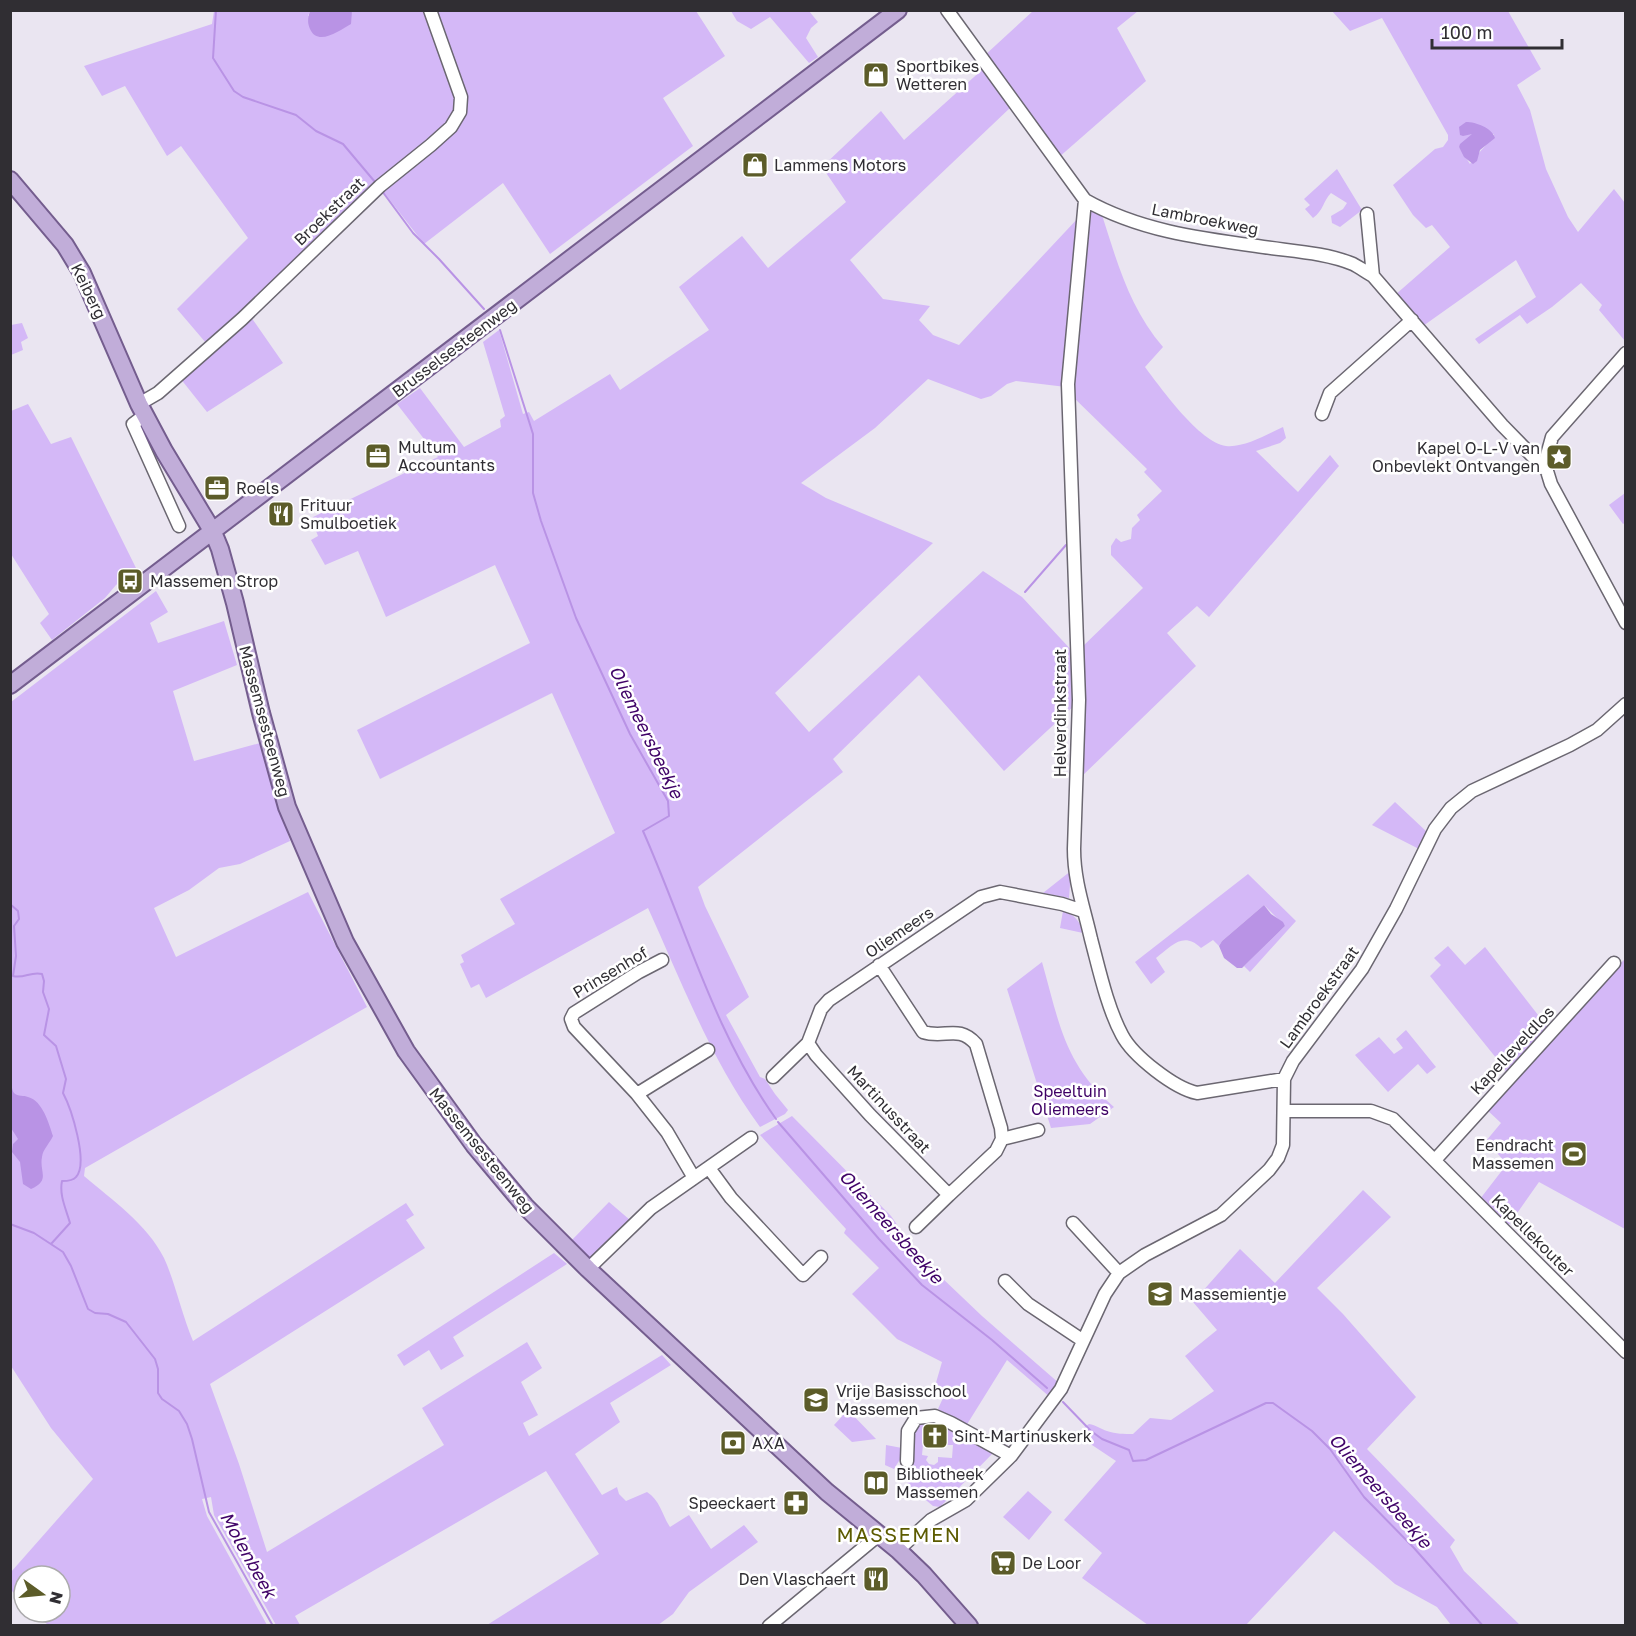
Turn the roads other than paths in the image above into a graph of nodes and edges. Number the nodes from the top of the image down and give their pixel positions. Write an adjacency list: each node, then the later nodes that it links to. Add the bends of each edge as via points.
1 (430, 10): 10 (street, Broekstraat, via 460,98 460,112 451,126 380,186)
2 (898, 10): 14 (main road, Brusselsesteenweg)
3 (947, 10): 5 (street, Lambroekweg)
4 (10, 180): 10 (main road, Keiberg, via 82,273)
5 (1085, 200): 7 (street, Lambroekweg, via 1108,213 1163,231 1329,257 1353,264); 18 (street, Helverdinkstraat, via 1068,384 1079,700 1074,872)
6 (1367, 214): 7 (street)
7 (1373, 276): 8 (street, Lambroekweg)
8 (1412, 320): 11 (street, via 1330,393); 12 (street, Lambroekweg)
9 (1626, 353): 12 (street, via 1552,437)
10 (142, 410): 13 (street, via 134,424); 14 (main road, Keiberg)
11 (1322, 414)
12 (1547, 471): 15 (street)
13 (179, 525)
14 (213, 532): 16 (main road, Brusselsesteenweg); 38 (main road, Massemsesteenweg, via 287,807 345,942 406,1051 440,1099 525,1206)
15 (1626, 623)
16 (10, 685)
17 (1626, 704): 25 (street, Lambroekstraat, via 1597,730 1472,791 1451,808 1435,829 1362,969 1293,1060)
18 (1083, 911): 21 (street, Oliemeers, via 1000,892 981,897); 25 (street, Helverdinkstraat, via 1116,1021 1132,1050 1164,1076 1197,1093)
19 (662, 960): 26 (street, Prinsenhof, via 583,1007 572,1019 574,1027)
20 (1614, 963): 31 (street, Kapelleveldlos)
21 (879, 965): 22 (street, Oliemeers, via 829,1000 821,1009); 30 (street, via 923,1032 959,1032 976,1044)
22 (808, 1043): 24 (street, Oliemeers); 34 (street, Martinusstraat, via 870,1115)
23 (708, 1050): 26 (street)
24 (773, 1077)
25 (1284, 1079): 27 (street, Lambroekstraat)
26 (637, 1094): 33 (street, Prinsenhof, via 667,1132)
27 (1284, 1111): 31 (street, Kapellekouter, via 1371,1111 1393,1119); 39 (street, Lambroekstraat, via 1282,1145 1269,1170 1221,1215)
28 (1038, 1130): 30 (street)
29 (751, 1138): 32 (street)
30 (1002, 1139): 34 (street, via 996,1151)
31 (1435, 1160): 42 (street, Kapellekouter)
32 (709, 1168): 33 (street); 37 (street, via 731,1198 803,1275)
33 (694, 1178): 38 (street, via 651,1208)
34 (949, 1196): 36 (street)
35 (1073, 1223): 39 (street)
36 (916, 1227)
37 (821, 1257)
38 (588, 1269): 45 (main road, Massemsesteenweg, via 827,1492)
39 (1119, 1273): 41 (street, Lambroekstraat)
40 (1005, 1281): 41 (street, via 1028,1304)
41 (1082, 1340): 43 (street, Lambroekstraat, via 1061,1389)
42 (1626, 1352)
43 (1011, 1456): 44 (street, via 934,1416 916,1418 908,1431); 46 (street, Lambroekstraat, via 966,1500 931,1520)
44 (907, 1461)
45 (880, 1534): 46 (main road, Massemsesteenweg); 47 (street)
46 (898, 1550): 48 (main road, Massemsesteenweg)
47 (769, 1626)
48 (969, 1626)

